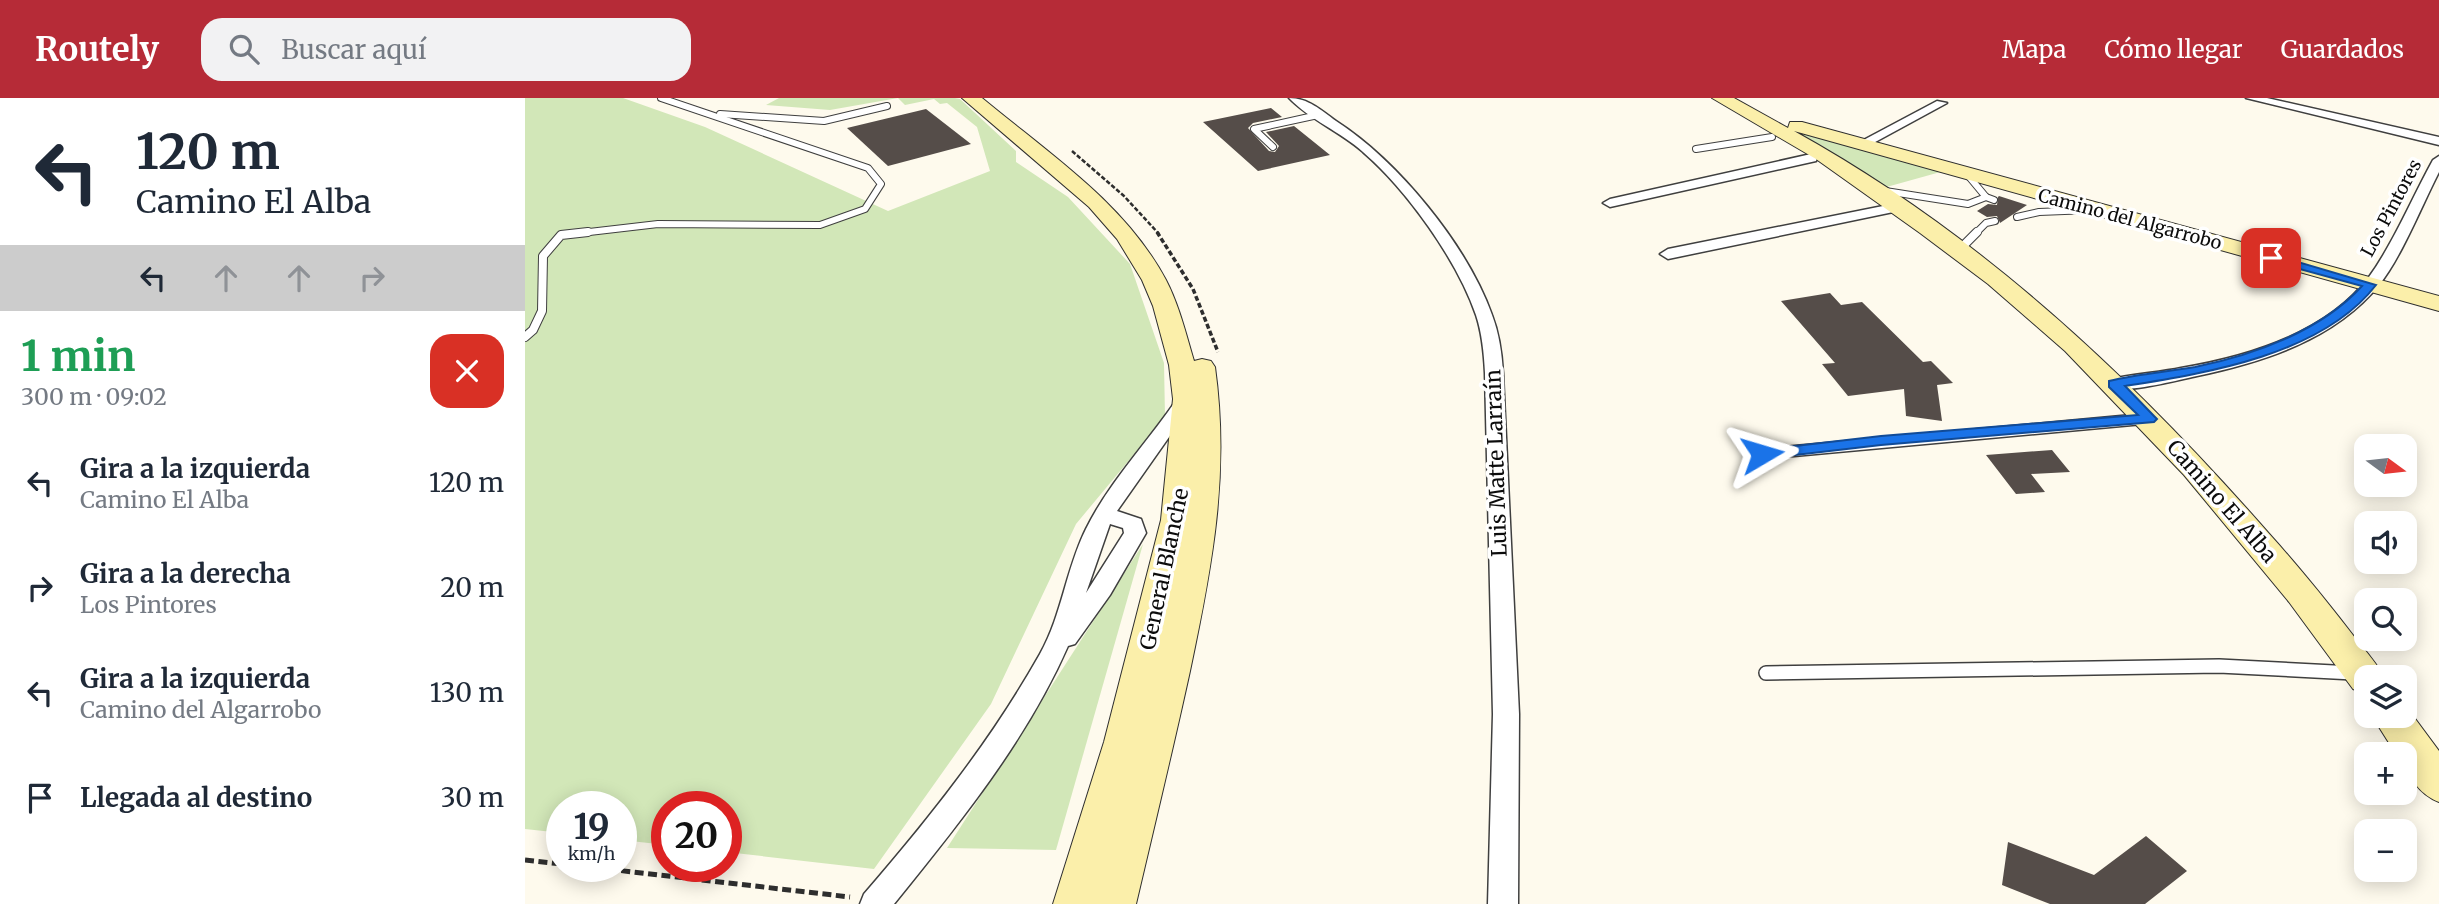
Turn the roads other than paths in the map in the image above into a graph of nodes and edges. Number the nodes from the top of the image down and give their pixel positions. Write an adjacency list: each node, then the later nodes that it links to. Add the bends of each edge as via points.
1 (661, 98): 10 (lane)
2 (971, 98): 33 (main road, General Blanche, via 1079,188 1126,236 1165,306)
3 (996, 98): 45 (main road, General Blanche, via 1105,189 1146,234 1184,303 1206,395 1210,450 1191,587)
4 (1295, 98): 11 (street, Luis Matte Larraín)
5 (1707, 98): 7 (main road, Camino del Algarrobo); 12 (main road, Camino El Alba)
6 (2252, 98): 13 (street)
7 (1733, 101): 14 (main road, Camino del Algarrobo); 20 (main road, Camino El Alba)
8 (1941, 103): 14 (street)
9 (887, 106): 10 (lane, via 824,121)
10 (702, 113): 31 (lane, via 868,168 881,184 865,209 820,225 658,223 561,235 543,256 545,300 531,334)
11 (1318, 115): 15 (lane, via 1254,129); 46 (street, Luis Matte Larraín, via 1368,149 1404,187 1468,281 1489,333 1506,714)
12 (1772, 137): 16 (lane); 17 (main road, Camino El Alba)
13 (2439, 141)
14 (1862, 144): 19 (main road, Camino del Algarrobo)
15 (1273, 147)
16 (1696, 149)
17 (1811, 158): 20 (main road, Camino El Alba); 21 (street)
18 (2439, 160): 29 (street, Los Pintores)
19 (1966, 173): 20 (lane, via 1990,199 1969,205); 23 (main road, Camino del Algarrobo)
20 (1884, 197): 27 (main road, Camino El Alba); 28 (street)
21 (1610, 203)
22 (2023, 208): 24 (lane)
23 (2097, 210): 24 (lane); 29 (main road, Camino del Algarrobo)
24 (2039, 212): 25 (lane)
25 (2017, 216)
26 (1988, 221): 27 (lane)
27 (1959, 250): 32 (main road, Camino El Alba, via 2034,310)
28 (1668, 254)
29 (2370, 285): 30 (main road, Camino del Algarrobo); 32 (street, Los Pintores, via 2335,318 2268,351 2198,370)
30 (2439, 304)
31 (525, 337)
32 (2114, 384): 34 (main road, Camino El Alba)
33 (1187, 399): 36 (street); 44 (main road, General Blanche, via 1177,520 1124,742)
34 (2149, 419): 35 (lane); 38 (main road, Camino El Alba, via 2245,524)
35 (1762, 454)
36 (1104, 517): 37 (street); 37 (street, via 1133,524 1135,533 1084,615)
37 (1055, 649): 43 (street, via 984,763)
38 (2355, 665)
39 (1766, 673): 40 (lane, via 2219,666)
40 (2354, 675)
41 (2400, 728): 42 (main road)
42 (2439, 784)
43 (877, 902)
44 (1076, 904)
45 (1113, 904)
46 (1503, 904)

